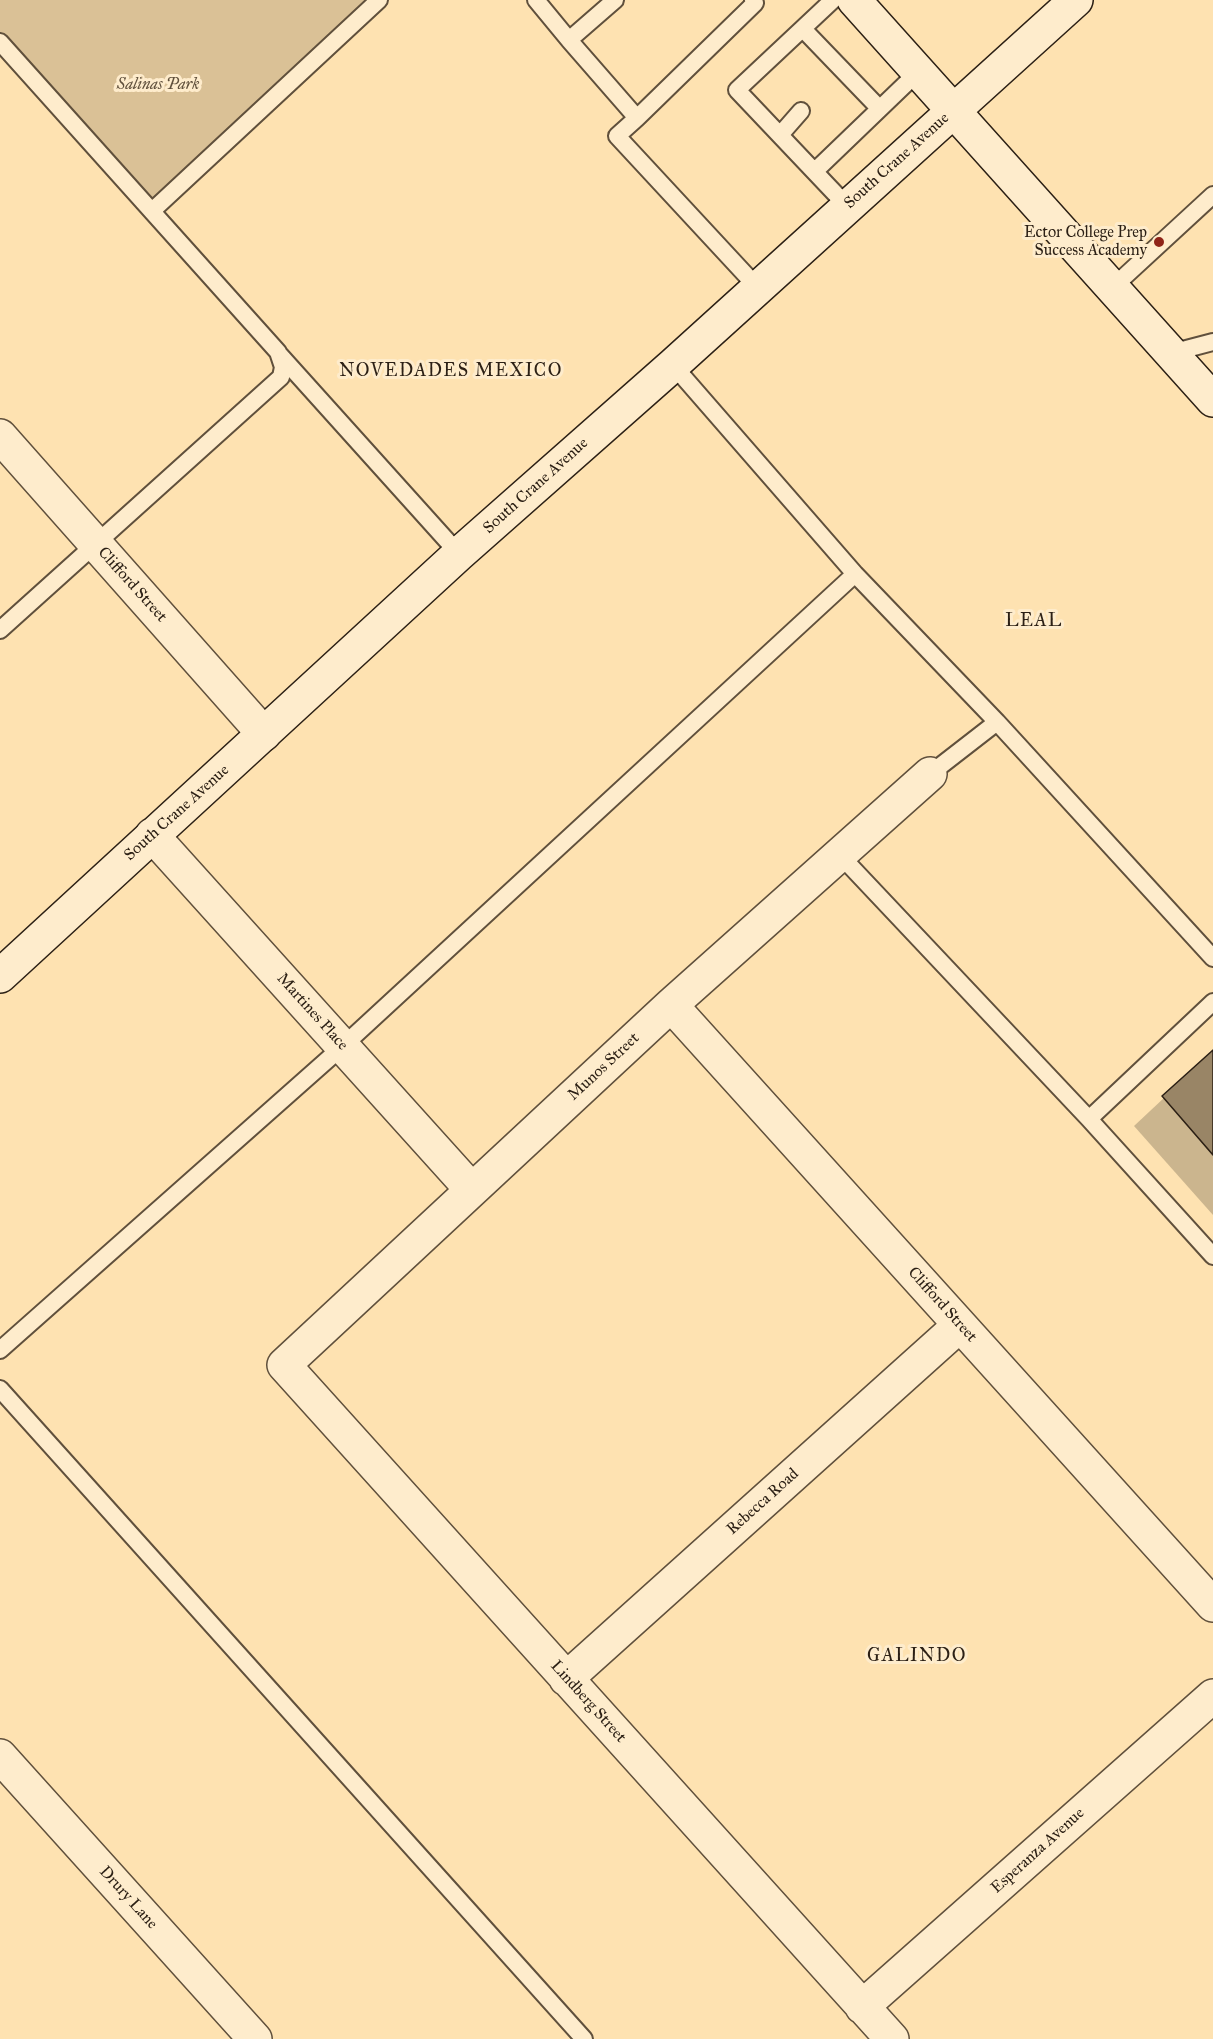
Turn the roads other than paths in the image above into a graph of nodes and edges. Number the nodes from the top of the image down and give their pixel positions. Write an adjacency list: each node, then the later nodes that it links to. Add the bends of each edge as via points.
1 (379, 0): 20 (lane)
2 (536, 0): 9 (lane)
3 (615, 0): 9 (lane)
4 (753, 0): 15 (lane, via 755,3)
5 (833, 0): 8 (lane)
6 (854, 0): 11 (street)
7 (1076, 0): 13 (street, South Crane Avenue)
8 (803, 29): 12 (lane, via 838,73); 16 (lane, via 737,90)
9 (569, 40): 15 (lane)
10 (0, 42): 20 (lane)
11 (918, 72): 12 (lane); 13 (street)
12 (879, 108): 17 (lane)
13 (954, 110): 19 (street, South Crane Avenue); 22 (street)
14 (801, 111): 16 (lane)
15 (637, 118): 21 (lane, via 617,136)
16 (780, 135): 17 (lane)
17 (815, 171): 19 (lane)
18 (1213, 195): 22 (lane)
19 (847, 206): 21 (street, South Crane Avenue)
20 (152, 211): 24 (lane)
21 (758, 288): 26 (street, South Crane Avenue)
22 (1112, 288): 25 (street)
23 (1213, 342): 25 (lane)
24 (278, 352): 29 (lane, via 283,367 281,377); 30 (lane)
25 (1171, 353): 27 (street)
26 (672, 364): 30 (street, South Crane Avenue); 31 (lane)
27 (1213, 400)
28 (0, 436): 29 (street, Clifford Street)
29 (96, 544): 32 (lane); 34 (street, Clifford Street)
30 (459, 554): 34 (street, South Crane Avenue)
31 (855, 574): 33 (lane); 42 (lane)
32 (0, 630)
33 (997, 722): 35 (lane); 38 (lane)
34 (264, 734): 36 (street, South Crane Avenue)
35 (930, 774): 37 (street, Munos Street)
36 (152, 835): 39 (street, South Crane Avenue); 42 (street, Martines Place)
37 (840, 855): 41 (street, Munos Street); 43 (lane)
38 (1213, 958)
39 (0, 976)
40 (1213, 1002): 43 (lane)
41 (671, 1005): 44 (street, Munos Street); 46 (street, Clifford Street)
42 (343, 1046): 44 (street, Martines Place); 47 (lane)
43 (1089, 1119): 45 (lane)
44 (472, 1190): 48 (street, Munos Street)
45 (1213, 1256)
46 (960, 1325): 50 (street, Clifford Street); 51 (street, Rebecca Road)
47 (0, 1350)
48 (284, 1365): 51 (street, Lindberg Street)
49 (0, 1389): 56 (lane)
50 (1213, 1605)
51 (566, 1679): 54 (street, Lindberg Street)
52 (1213, 1696): 54 (street, Esperanza Avenue)
53 (0, 1756): 55 (street, Drury Lane)
54 (862, 2007): 57 (street, Lindberg Street)
55 (255, 2039)
56 (584, 2039)
57 (892, 2039)

